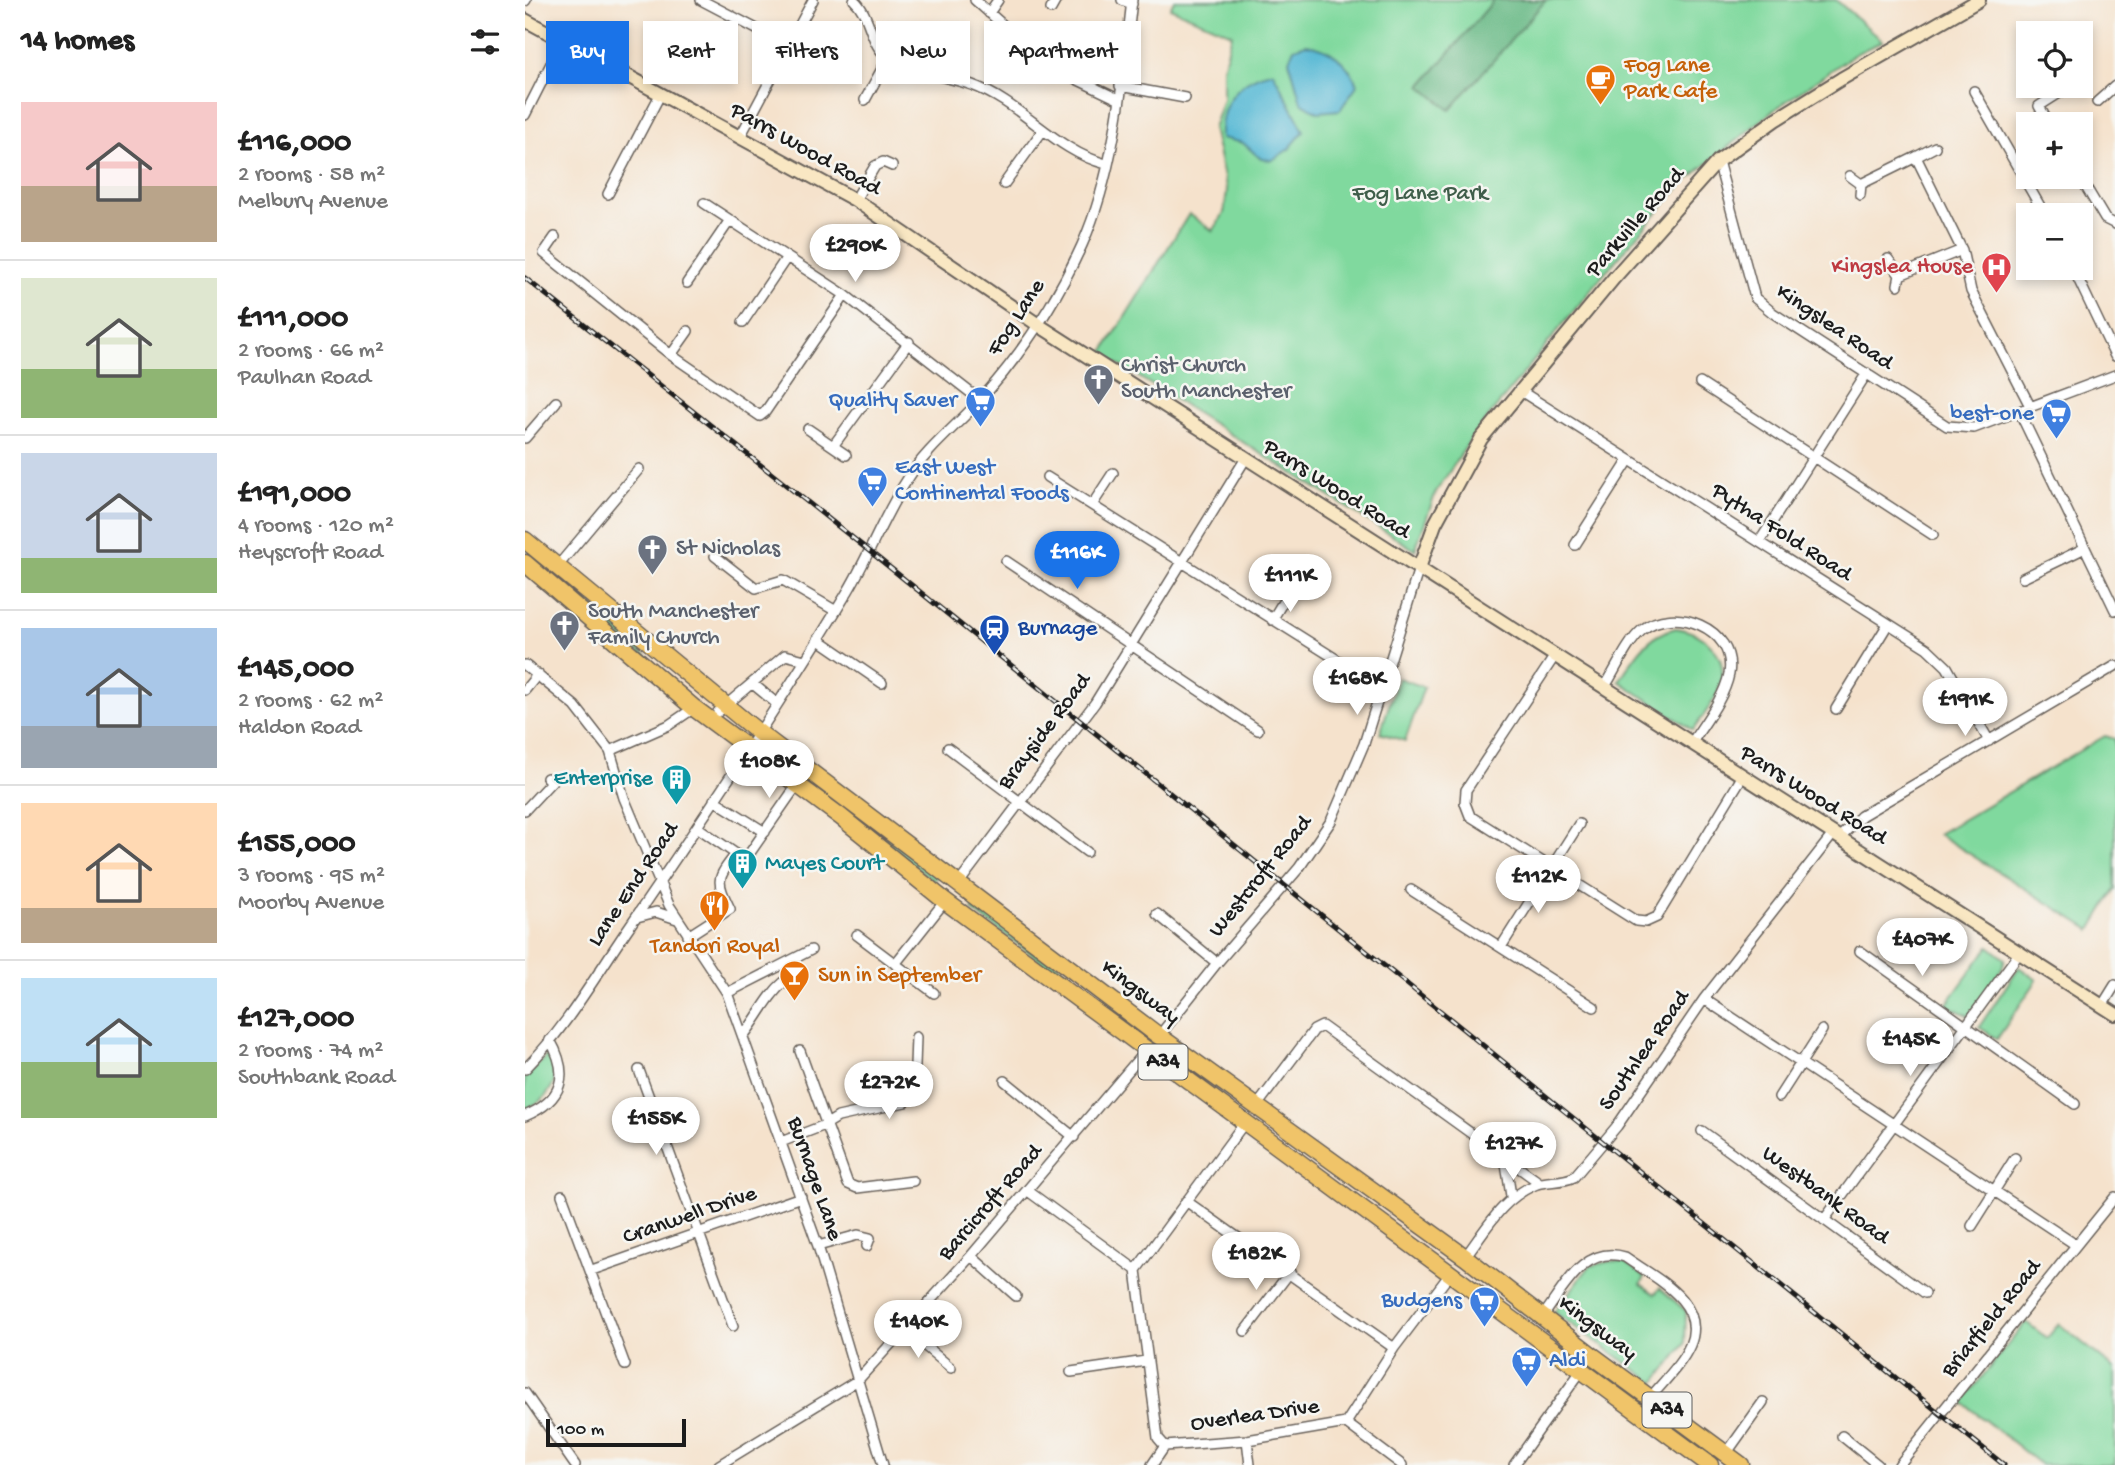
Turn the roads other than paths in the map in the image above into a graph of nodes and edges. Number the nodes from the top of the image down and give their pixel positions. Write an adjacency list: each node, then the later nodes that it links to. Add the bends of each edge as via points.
1 (701, 0): 12 (street)
2 (813, 0): 11 (street)
3 (854, 0): 14 (street, via 866,13)
4 (975, 0): 9 (street)
5 (998, 0): 9 (street)
6 (1122, 0): 8 (street)
7 (1979, 0): 35 (street, Parkville Road, via 1786,113)
8 (1132, 2): 20 (street, Fog Lane)
9 (989, 13): 26 (street, via 1049,66)
10 (525, 20): 13 (street, Parrs Wood Road)
11 (802, 21)
12 (752, 27)
13 (546, 31)
14 (876, 41)
15 (546, 74): 30 (street)
16 (629, 76): 23 (street, Parrs Wood Road)
17 (876, 80): 27 (street)
18 (769, 84): 32 (street)
19 (968, 84): 31 (street)
20 (1120, 86): 24 (street); 26 (street, Fog Lane)
21 (2115, 86): 28 (street)
22 (1974, 91): 46 (street)
23 (660, 93): 32 (street, Parrs Wood Road); 42 (street)
24 (1185, 98)
25 (2052, 98): 29 (street, via 2039,106)
26 (1118, 99): 36 (street, Fog Lane)
27 (865, 100)
28 (2097, 102)
29 (2042, 112)
30 (525, 115)
31 (1043, 130): 36 (street, via 1079,156); 39 (street)
32 (740, 137): 44 (street, Parrs Wood Road)
33 (1935, 147): 34 (street)
34 (1916, 157): 40 (street); 50 (street)
35 (1718, 161): 62 (street, Kingslea Road, via 1755,298); 65 (street, Parkville Road)
36 (1106, 164): 57 (street, Fog Lane, via 1084,240)
37 (892, 166): 44 (street, via 883,162 875,166)
38 (1850, 176): 40 (street)
39 (1005, 184)
40 (1861, 184): 43 (street)
41 (2087, 189): 48 (street, via 2105,219)
42 (608, 194)
43 (1860, 195)
44 (855, 200): 57 (street, Parrs Wood Road)
45 (704, 203): 47 (street)
46 (2038, 203)
47 (730, 220): 51 (street); 54 (street)
48 (2115, 224)
49 (555, 237): 60 (street, via 544,253)
50 (1962, 250): 52 (street, via 1899,280); 68 (street, via 1971,291)
51 (787, 257): 55 (street); 56 (street)
52 (1888, 259)
53 (2079, 280): 61 (street)
54 (687, 283)
55 (845, 295): 59 (street); 60 (street, via 759,415)
56 (743, 322)
57 (1040, 326): 66 (street, Fog Lane); 74 (street, Parrs Wood Road)
58 (688, 331): 60 (street)
59 (909, 342): 66 (street); 72 (street)
60 (671, 355)
61 (2115, 356)
62 (1867, 373): 69 (street, Kingslea Road, via 1947,426 1974,428); 75 (street)
63 (2115, 375): 68 (street, Kingslea Road)
64 (1700, 383): 75 (street)
65 (1519, 390): 76 (street, Pytha Fold Road); 91 (street, Parkville Road, via 1481,439 1450,493)
66 (980, 400): 95 (street, Fog Lane, via 908,478)
67 (555, 402): 71 (street)
68 (2030, 407): 69 (street, Kingslea Road)
69 (2019, 411): 85 (street)
70 (808, 429): 72 (street)
71 (525, 438)
72 (834, 446): 73 (street)
73 (846, 455)
74 (1246, 458): 89 (street, Brayside Road); 91 (street, Parrs Wood Road)
75 (1814, 458): 81 (street); 83 (street)
76 (1629, 460): 83 (street, Pytha Fold Road); 84 (street)
77 (639, 470): 90 (street)
78 (1113, 473): 80 (street)
79 (1047, 477): 80 (street)
80 (1093, 505): 89 (street)
81 (1933, 535)
82 (525, 540): 90 (highway, Kingsway / A34)
83 (1760, 541): 97 (street, Pytha Fold Road)
84 (1575, 545)
85 (2085, 548): 92 (street); 94 (street)
86 (715, 556): 95 (street, via 753,587 783,580)
87 (1006, 561): 100 (street)
88 (525, 563): 105 (highway, Kingsway / A34)
89 (1183, 563): 96 (street); 100 (street, Brayside Road)
90 (557, 567): 98 (highway, Kingsway / A34)
91 (1419, 568): 101 (street, Parrs Wood Road); 109 (street, Westcroft Road)
92 (2023, 578)
93 (1295, 582): 96 (street)
94 (2115, 610)
95 (836, 611): 99 (street, Fog Lane)
96 (1272, 620): 109 (street)
97 (1888, 624): 115 (street); 118 (street, Pytha Fold Road, via 1939,658)
98 (637, 633): 105 (highway); 114 (highway, Kingsway / A34)
99 (818, 639): 102 (street, Fog Lane); 107 (street)
100 (1130, 645): 116 (street); 127 (street, Brayside Road, via 1095,703)
101 (1554, 657): 110 (street, Parrs Wood Road); 136 (street, via 1466,790 1465,803 1470,816)
102 (805, 660): 108 (street, via 785,655); 112 (street, Fog Lane)
103 (525, 665): 106 (street, Burnage Lane)
104 (2115, 666): 118 (street, Southlea Road)
105 (660, 670): 113 (highway, Kingsway / A34); 114 (highway)
106 (538, 674): 111 (street); 122 (street, Burnage Lane, via 575,706)
107 (882, 683)
108 (753, 684): 112 (street); 114 (street)
109 (1382, 688): 150 (street, Westcroft Road, via 1347,790 1331,821 1299,868)
110 (1604, 688): 119 (street, Parrs Wood Road); 119 (street, via 1640,632 1655,621 1674,617 1707,629 1722,645 1729,671 1724,690)
111 (525, 690)
112 (776, 703): 117 (street, Fog Lane)
113 (694, 708): 121 (highway, Kingsway / A34); 122 (street, via 669,725)
114 (721, 708): 117 (highway, Kingsway / A34); 121 (highway, via 746,736)
115 (1836, 709)
116 (1258, 730)
117 (758, 732): 121 (street, Fog Lane); 129 (highway, via 763,749 824,795); 138 (highway, Kingsway / A34)
118 (1989, 741): 133 (street, Southlea Road, via 1861,816)
119 (1691, 744): 123 (street, Parrs Wood Road)
120 (948, 748): 127 (street)
121 (747, 750): 125 (highway, Kingsway / A34); 126 (street, Lane End Road)
122 (610, 751): 137 (street, Burnage Lane)
123 (1742, 777): 133 (street, Parrs Wood Road); 136 (street, via 1657,918 1636,921)
124 (547, 778): 128 (street, via 552,781)
125 (797, 785): 129 (highway, Kingsway / A34); 132 (street)
126 (714, 800): 131 (street, Lane End Road); 132 (street)
127 (1019, 800): 134 (street); 138 (street, Brayside Road)
128 (525, 810)
129 (841, 817): 140 (highway, Kingsway / A34)
130 (1579, 824): 136 (street)
131 (697, 827): 135 (street); 137 (street, Lane End Road)
132 (765, 832): 135 (street, via 745,860)
133 (1837, 835): 149 (street, Parrs Wood Road); 156 (street, Southlea Road)
134 (1087, 852)
135 (736, 854): 145 (street, via 718,884 730,909)
136 (1551, 867): 146 (street)
137 (659, 883): 142 (street, Lane End Road); 143 (street, Burnage Lane)
138 (959, 883): 163 (highway, Kingsway / A34)
139 (1411, 890): 146 (street)
140 (945, 901): 151 (street); 166 (highway, Kingsway / A34)
141 (1157, 914): 150 (street)
142 (635, 919): 143 (street, via 656,912); 165 (street, Lane End Road)
143 (678, 920): 145 (street, Burnage Lane)
144 (856, 935): 151 (street)
145 (688, 936): 154 (street, Burnage Lane)
146 (1501, 947): 158 (street)
147 (811, 950): 154 (street)
148 (1860, 951): 160 (street)
149 (2020, 952): 157 (street, Parrs Wood Road); 160 (street)
150 (1217, 963): 163 (street, Westcroft Road)
151 (895, 964): 155 (street)
152 (785, 981): 162 (street, via 771,993)
153 (2115, 985): 157 (street)
154 (727, 993): 162 (street, Burnage Lane)
155 (934, 993)
156 (1704, 999): 168 (street); 185 (street, Southlea Road, via 1617,1126 1574,1177)
157 (2102, 1006): 159 (street, Parrs Wood Road)
158 (1594, 1007)
159 (2115, 1014)
160 (1966, 1028): 173 (street); 177 (street)
161 (1822, 1030): 168 (street)
162 (743, 1036): 181 (street, Burnage Lane)
163 (1159, 1036): 174 (highway, Kingsway / A34)
164 (916, 1037): 178 (street, via 914,1095 905,1102 838,1116)
165 (550, 1040): 169 (street, Lane End Road); 175 (street, via 562,1070 559,1087 550,1101)
166 (1146, 1050): 176 (highway, Kingsway / A34); 180 (street, Barcicroft Road)
167 (800, 1051): 178 (street)
168 (1800, 1063): 172 (street); 177 (street)
169 (525, 1069)
170 (639, 1070): 195 (street)
171 (1005, 1081): 180 (street)
172 (1779, 1097)
173 (2075, 1104)
174 (1256, 1107): 182 (street, via 1314,1030 1322,1026); 200 (highway, Kingsway / A34)
175 (525, 1116)
176 (1245, 1122): 192 (street); 204 (highway, Kingsway / A34)
177 (1894, 1124): 187 (street); 193 (street)
178 (825, 1125): 181 (street); 184 (street, via 848,1184 857,1188)
179 (1702, 1131): 193 (street, Westbank Road)
180 (1074, 1137): 186 (street, Barcicroft Road)
181 (781, 1142): 190 (street, Burnage Lane)
182 (1505, 1157): 185 (street); 189 (street)
183 (2015, 1158): 187 (street)
184 (913, 1181)
185 (1540, 1183): 189 (street, Southlea Road)
186 (1028, 1191): 199 (street, Barcicroft Road); 202 (street)
187 (1994, 1192): 194 (street); 196 (street)
188 (562, 1195): 201 (street)
189 (1511, 1196): 200 (street, Southlea Road)
190 (801, 1197): 195 (street, Cranwell Drive); 197 (street, Burnage Lane)
191 (2115, 1197): 196 (street, Briarfield Road)
192 (1186, 1201): 202 (street); 203 (street)
193 (1824, 1220): 205 (street, Westbank Road)
194 (1972, 1226)
195 (700, 1233): 201 (street, Cranwell Drive); 208 (street)
196 (2076, 1245): 237 (street, Briarfield Road)
197 (818, 1246): 198 (street, via 858,1234 870,1238); 218 (street, Burnage Lane)
198 (867, 1247)
199 (971, 1256): 206 (street); 209 (street, Barcicroft Road)
200 (1465, 1257): 207 (highway, Kingsway / A34)
201 (592, 1270): 214 (street)
202 (1136, 1270): 213 (street)
203 (1290, 1272): 210 (street); 211 (street)
204 (1450, 1274): 211 (street); 216 (highway, Kingsway / A34)
205 (1924, 1293)
206 (1016, 1296)
207 (1543, 1316): 212 (highway, Kingsway / A34); 220 (street, via 1585,1262 1613,1255 1625,1257 1682,1298 1691,1314 1690,1345)
208 (733, 1326)
209 (905, 1329): 215 (street); 218 (street, Barcicroft Road)
210 (1245, 1331)
211 (1394, 1348): 222 (street)
212 (1593, 1356): 216 (highway); 220 (highway, Kingsway / A34)
213 (1146, 1361): 217 (street); 225 (street, via 1158,1438)
214 (625, 1365)
215 (951, 1368)
216 (1581, 1371): 233 (street); 234 (highway, Kingsway / A34)
217 (1071, 1372)
218 (858, 1380): 229 (street, Barcicroft Road); 230 (street, Burnage Lane)
219 (525, 1393): 228 (street)
220 (1650, 1398): 226 (highway, Kingsway / A34)
221 (1763, 1402): 226 (street)
222 (1346, 1423): 224 (street, Overlea Drive); 227 (street, Overlea Drive)
223 (1842, 1436): 236 (street)
224 (1247, 1440): 225 (street, Overlea Drive); 232 (street)
225 (1164, 1446): 231 (street, Overlea Drive)
226 (1726, 1454): 235 (highway, Kingsway / A34)
227 (1397, 1463)
228 (575, 1465)
229 (719, 1465)
230 (883, 1465)
231 (1152, 1465)
232 (1250, 1465)
233 (1514, 1465)
234 (1710, 1465)
235 (1741, 1465)
236 (1878, 1465)
237 (1899, 1465)

